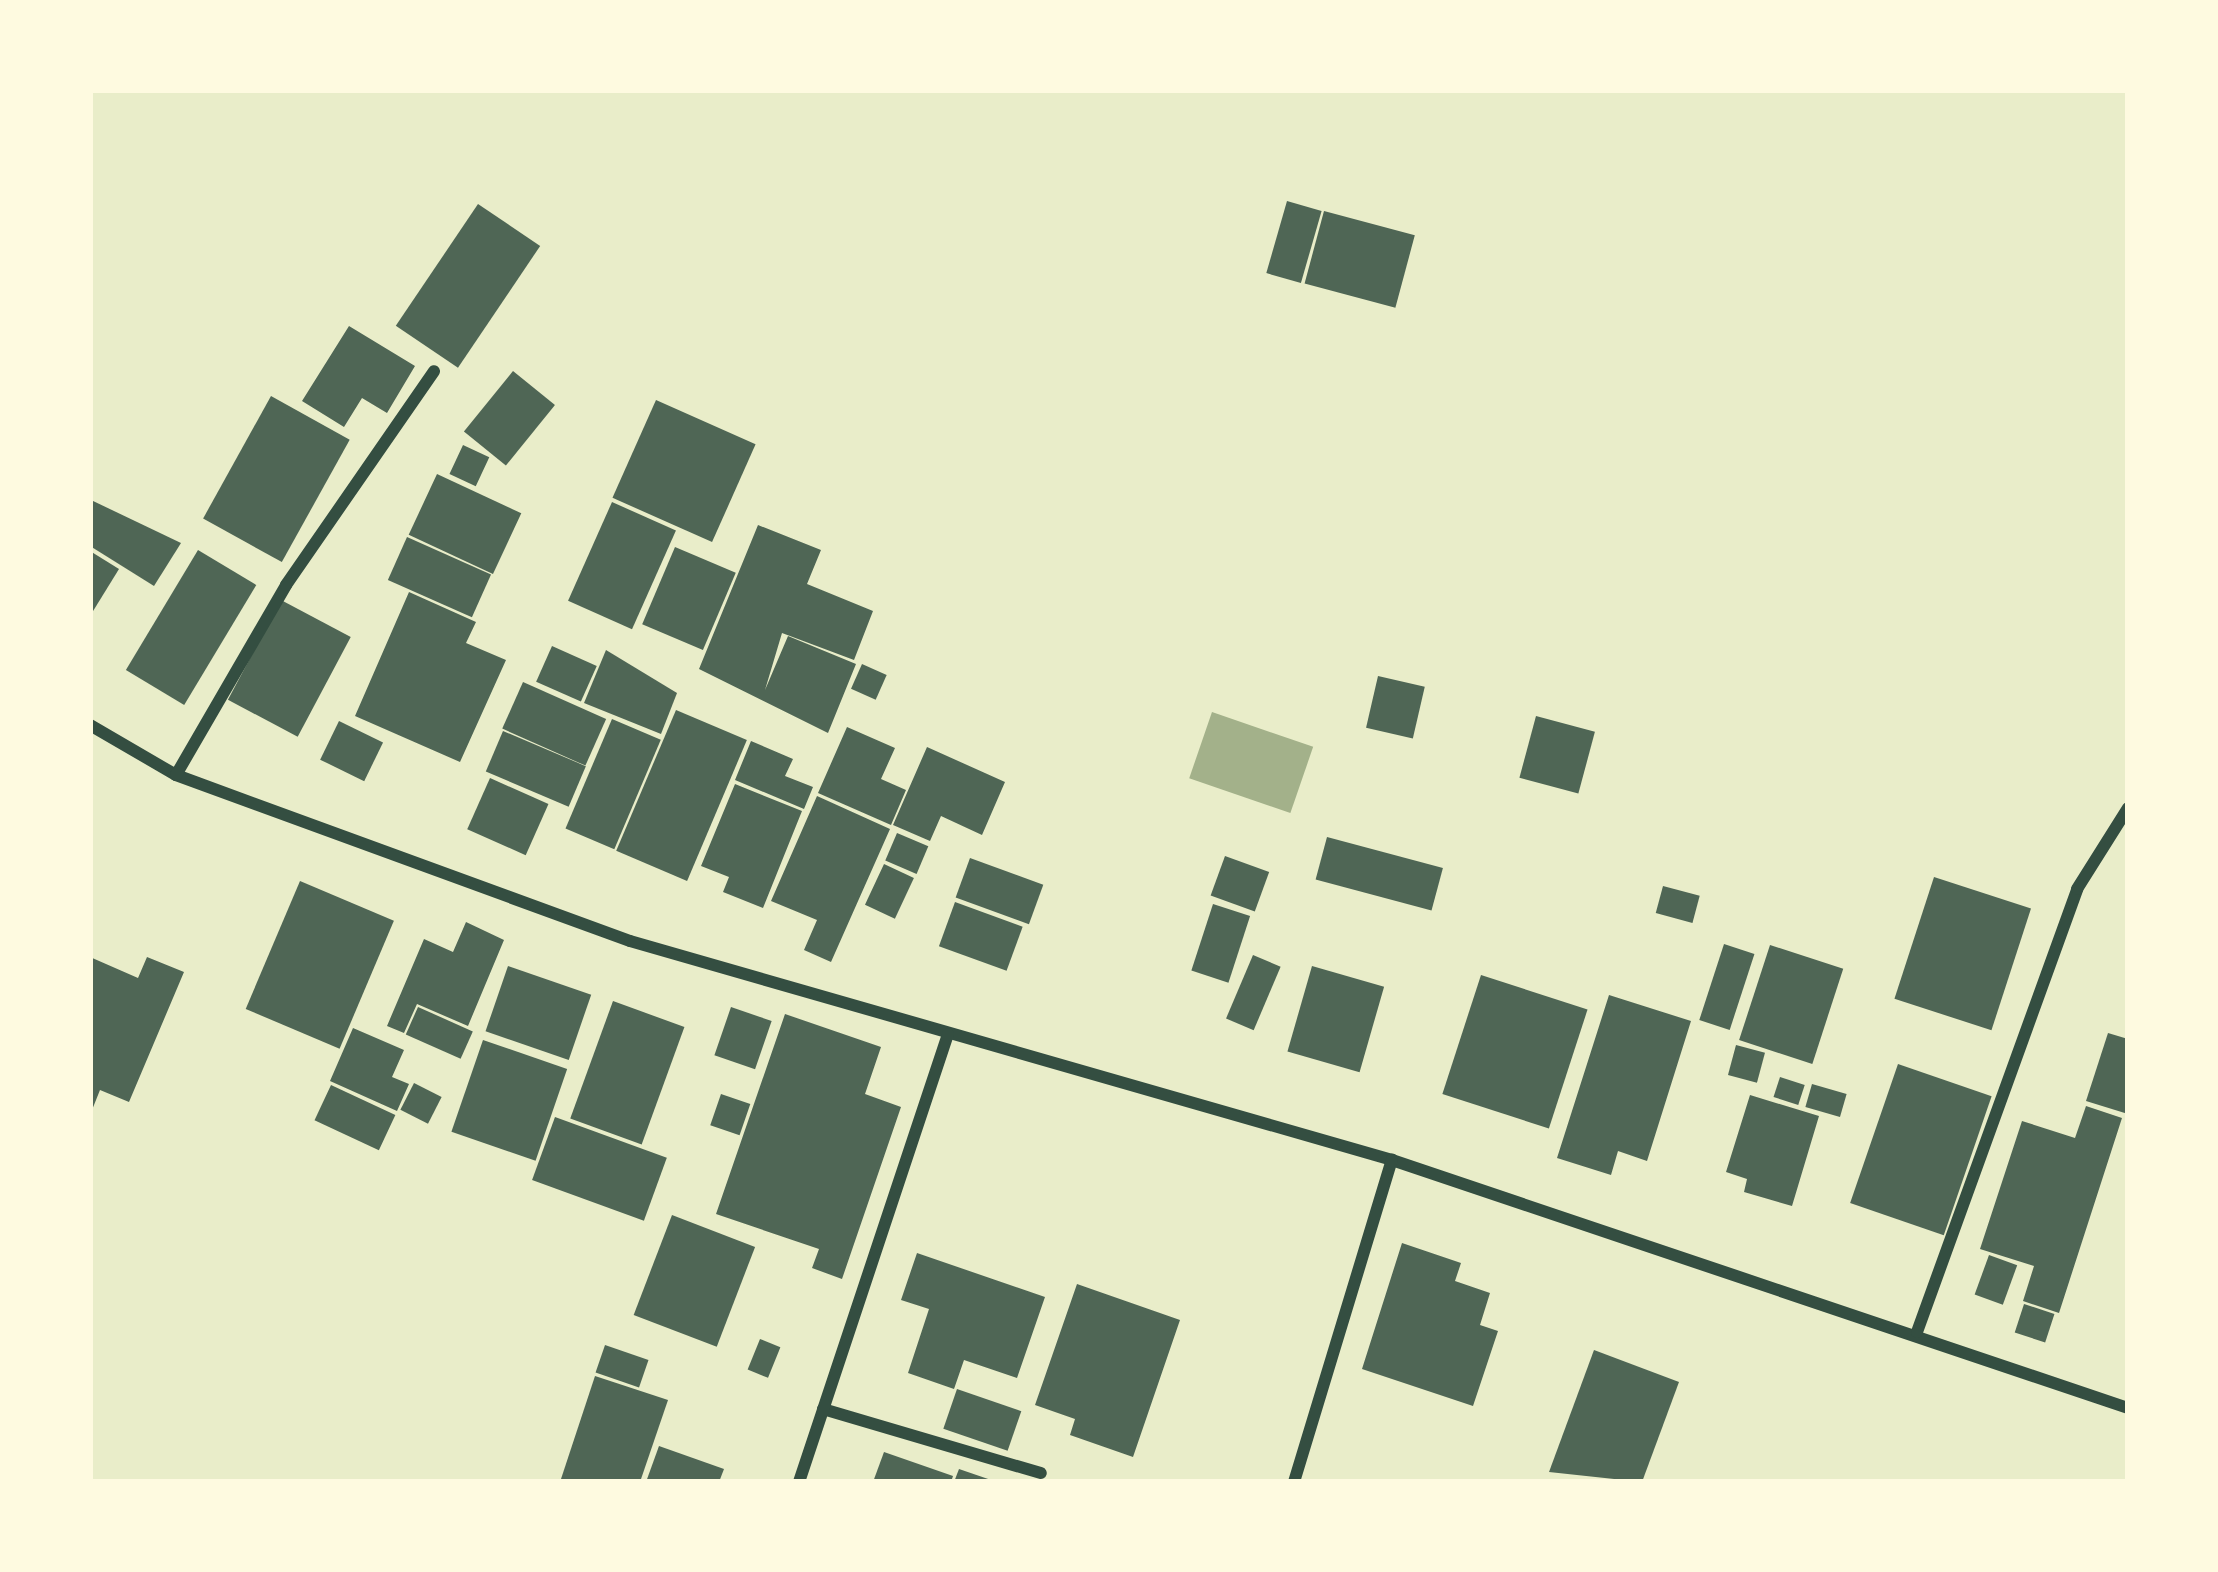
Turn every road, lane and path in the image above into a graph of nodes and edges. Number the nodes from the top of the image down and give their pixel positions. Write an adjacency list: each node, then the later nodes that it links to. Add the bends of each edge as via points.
1 (434, 370): 3 (street, via 286,586)
2 (90, 725): 3 (street)
3 (176, 775): 5 (street, via 630,941)
4 (2128, 808): 7 (street, via 2078,889)
5 (948, 1034): 6 (street); 9 (street)
6 (1392, 1160): 7 (street); 12 (street)
7 (1917, 1332): 8 (street)
8 (2128, 1408)
9 (823, 1409): 10 (street); 11 (street)
10 (1041, 1473)
11 (799, 1482)
12 (1294, 1482)

